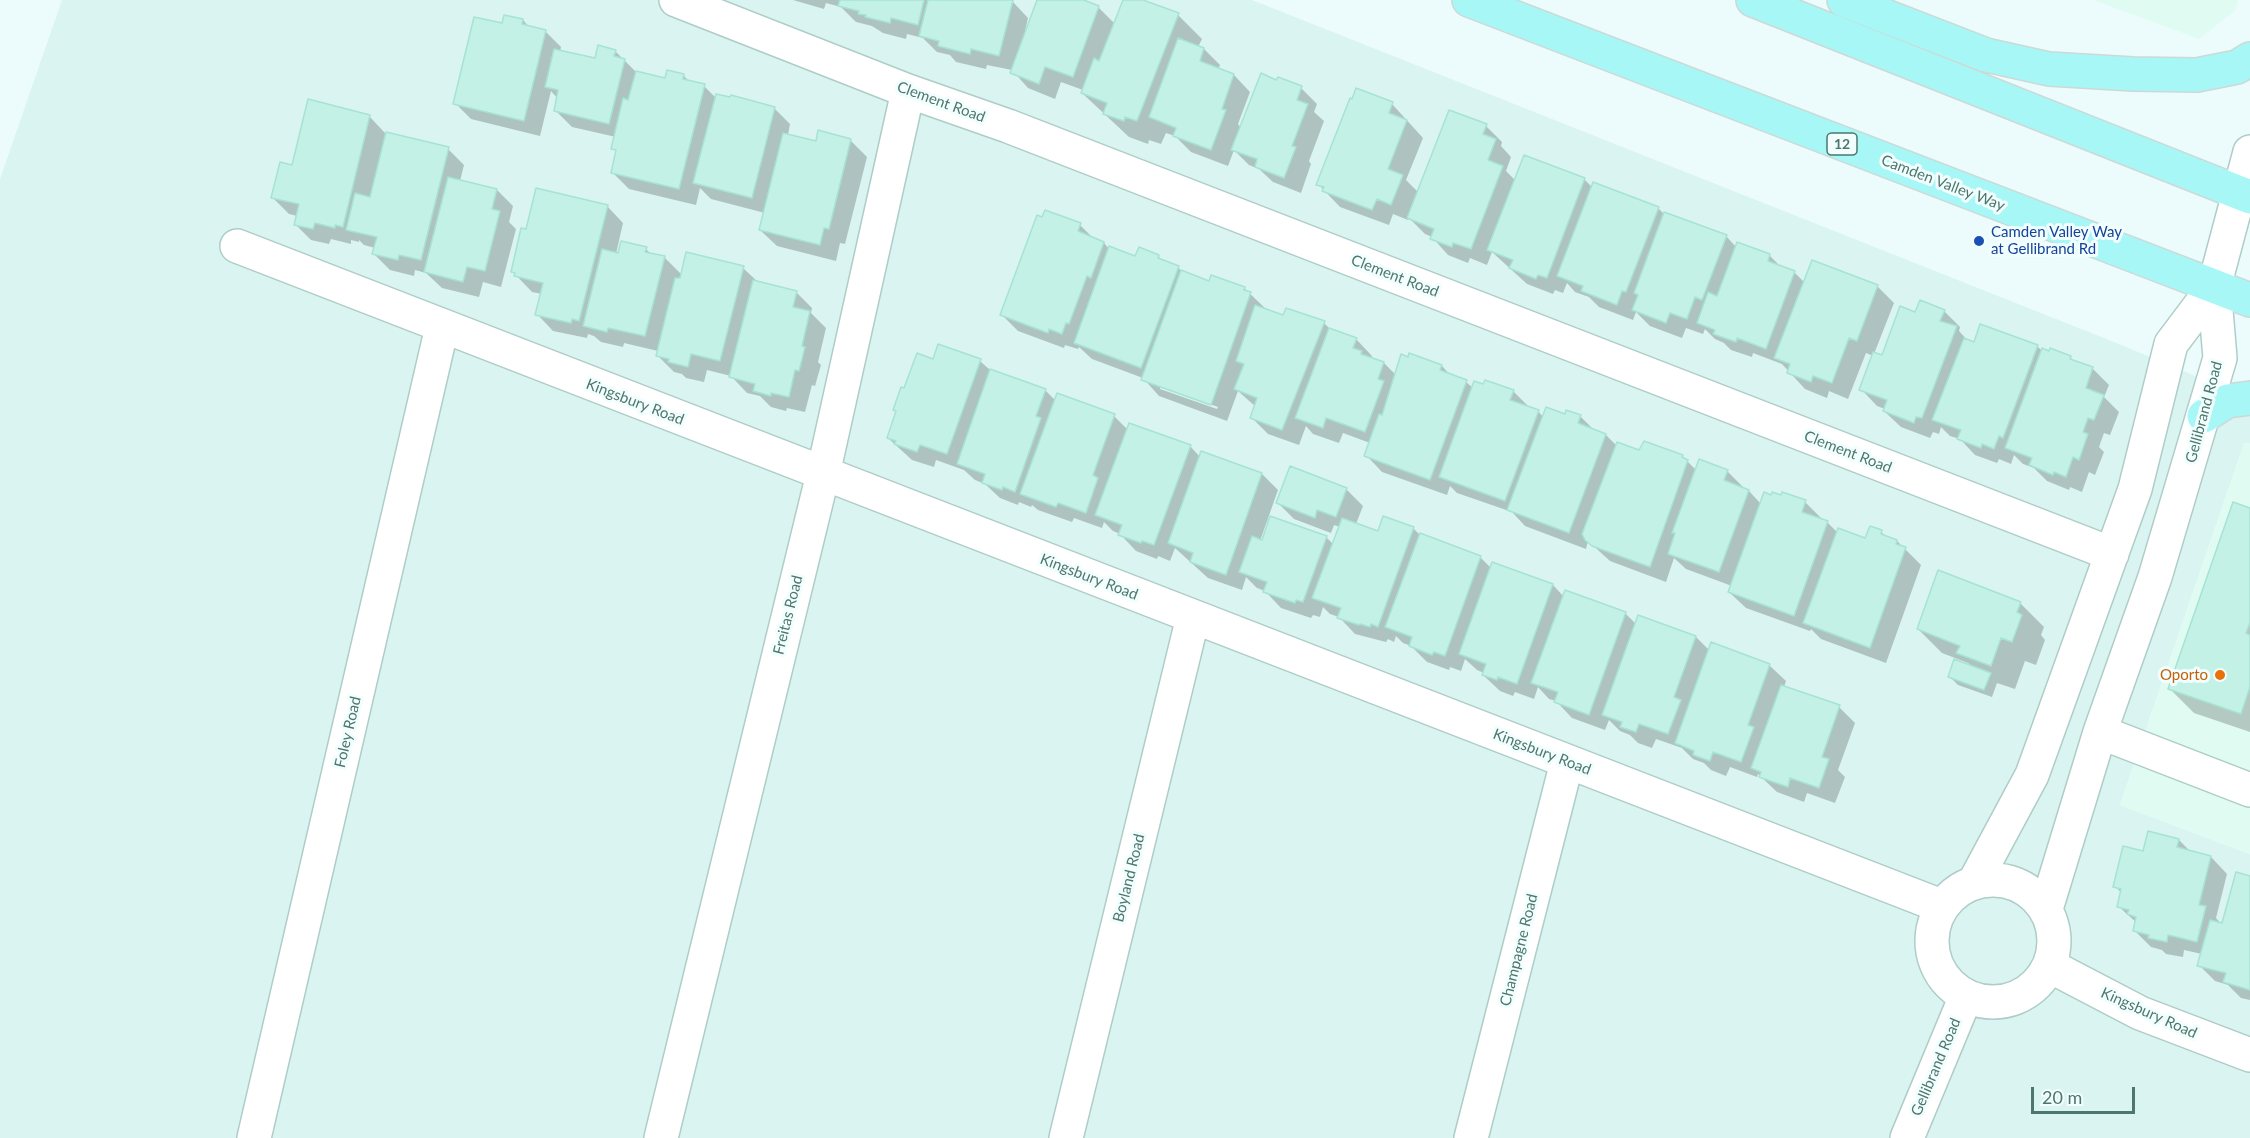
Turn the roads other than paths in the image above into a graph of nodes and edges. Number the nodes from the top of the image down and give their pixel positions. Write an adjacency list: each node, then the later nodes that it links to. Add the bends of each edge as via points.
1 (676, 0): 6 (street, Clement Road)
2 (1469, 0): 10 (main road, Camden Valley Way / 12)
3 (1753, 0): 8 (main road)
4 (1844, 0): 5 (main road, via 1986,55 2049,69 2197,75 2237,67)
5 (2250, 59)
6 (908, 91): 15 (street, Freitas Road); 16 (street, Clement Road, via 1019,130)
7 (2250, 152): 8 (street)
8 (2245, 195): 10 (street)
9 (237, 246): 12 (street, Kingsbury Road)
10 (2214, 287): 11 (main road, Camden Valley Way / 12); 14 (street, Gellibrand Road, via 2220,358); 16 (street, via 2171,344 2135,489)
11 (2250, 300)
12 (442, 327): 15 (street, Kingsbury Road); 27 (street, Foley Road)
13 (2250, 398): 14 (main road, via 2227,401)
14 (2204, 416): 18 (street, Gellibrand Road, via 2155,577)
15 (823, 474): 17 (street, Kingsbury Road); 28 (street, Freitas Road)
16 (2112, 554): 21 (street, via 2032,775)
17 (1193, 617): 19 (street, Kingsbury Road); 29 (street, Boyland Road)
18 (2100, 732): 20 (street); 23 (street, Gellibrand Road)
19 (1567, 762): 22 (street, Kingsbury Road); 30 (street, Champagne Road)
20 (2250, 790)
21 (1975, 881): 22 (street, via 1956,891); 23 (street, via 1996,879 2017,884)
22 (1941, 906): 25 (street, via 1933,926 1931,947 1937,967 1949,984)
23 (2046, 909): 24 (street, via 2054,927 2055,947)
24 (2050, 966): 25 (street, via 2024,995 1985,1002); 26 (street, Kingsbury Road, via 2140,1013)
25 (1966, 996): 31 (street, Gellibrand Road)
26 (2250, 1055)
27 (254, 1138)
28 (661, 1138)
29 (1066, 1138)
30 (1472, 1138)
31 (1906, 1138)

